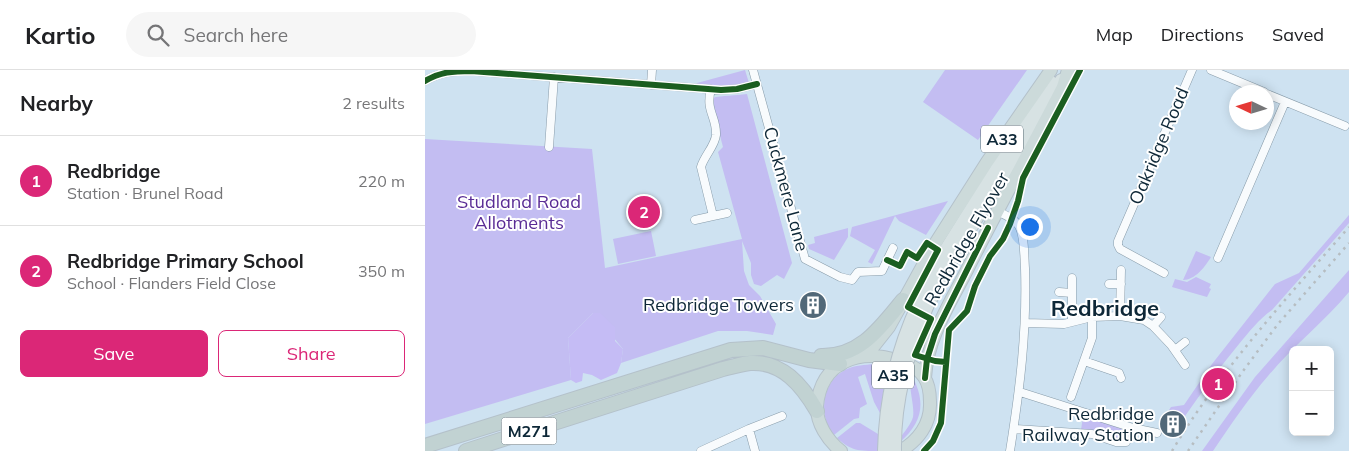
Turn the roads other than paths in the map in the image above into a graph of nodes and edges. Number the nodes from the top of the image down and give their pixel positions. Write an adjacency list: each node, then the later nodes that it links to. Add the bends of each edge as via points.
1 (652, 70): 12 (street)
2 (753, 70): 11 (street, Cuckmere Lane)
3 (1051, 70): 32 (highway, A33, via 987,162)
4 (1056, 70): 33 (main road, Redbridge Flyover / A35, via 946,249)
5 (1068, 70): 20 (highway, A33, via 1063,87); 33 (main road, Redbridge Flyover / A35, via 936,288)
6 (1192, 70): 26 (street, Oakridge Road, via 1118,241 1120,249)
7 (1211, 70): 13 (street)
8 (526, 72): 9 (street); 10 (street, via 455,71)
9 (554, 77): 12 (street); 18 (street)
10 (425, 81)
11 (757, 84): 14 (street, via 737,89); 23 (street, Cuckmere Lane, via 805,259 852,280 858,272 882,271)
12 (651, 85): 14 (street)
13 (1246, 85)
14 (711, 89): 21 (street, via 708,105 716,132 701,167)
15 (1274, 97): 16 (street)
16 (1285, 102): 17 (street); 24 (street)
17 (1345, 126)
18 (549, 147)
19 (727, 212): 21 (street)
20 (997, 212): 38 (street, via 1016,222 1021,232); 47 (highway, A33, via 935,334)
21 (713, 216): 22 (street)
22 (695, 220)
23 (893, 248)
24 (1218, 258)
25 (1121, 270): 29 (street)
26 (1164, 273)
27 (1073, 278): 31 (street)
28 (1109, 284): 29 (street)
29 (1121, 284): 34 (street)
30 (1059, 292): 31 (street)
31 (1072, 293): 37 (street)
32 (903, 300): 41 (highway, M271, via 874,334 846,353 821,356 783,348); 43 (highway, A33, via 889,327)
33 (923, 304): 63 (main road, Redbridge Flyover / A35, bridge, via 896,364 889,391); 64 (main road, Redbridge Flyover / A35, bridge, via 902,381)
34 (1120, 316): 35 (street); 39 (street, via 1144,320)
35 (1092, 317): 37 (street); 44 (street, via 1092,338)
36 (1161, 317): 39 (street)
37 (1072, 322): 38 (street)
38 (1025, 323): 49 (street)
39 (1153, 326): 42 (street)
40 (1185, 342): 42 (street)
41 (763, 348): 45 (highway, M271); 58 (highway, M271, via 725,352)
42 (1175, 350): 46 (street)
43 (866, 356): 45 (highway); 47 (highway, via 899,361 912,366)
44 (1084, 361): 48 (street, via 1119,373); 50 (street)
45 (840, 364): 51 (highway, via 821,384)
46 (1185, 365)
47 (925, 378): 56 (highway, via 930,406 927,423)
48 (1121, 378)
49 (1020, 392): 53 (street); 55 (street, via 1133,428)
50 (1071, 397)
51 (817, 411): 59 (highway, M271, via 809,396 787,374 770,366 747,363); 62 (highway, via 826,436)
52 (782, 416): 54 (street)
53 (1014, 429): 57 (street, via 1092,434); 67 (street)
54 (749, 430): 60 (street); 61 (street)
55 (1157, 432)
56 (918, 437): 65 (highway); 66 (main road)
57 (1126, 442)
58 (425, 446)
59 (466, 451)
60 (701, 451)
61 (755, 451)
62 (841, 451)
63 (884, 451)
64 (895, 451)
65 (900, 451)
66 (913, 451)
67 (1011, 451)

